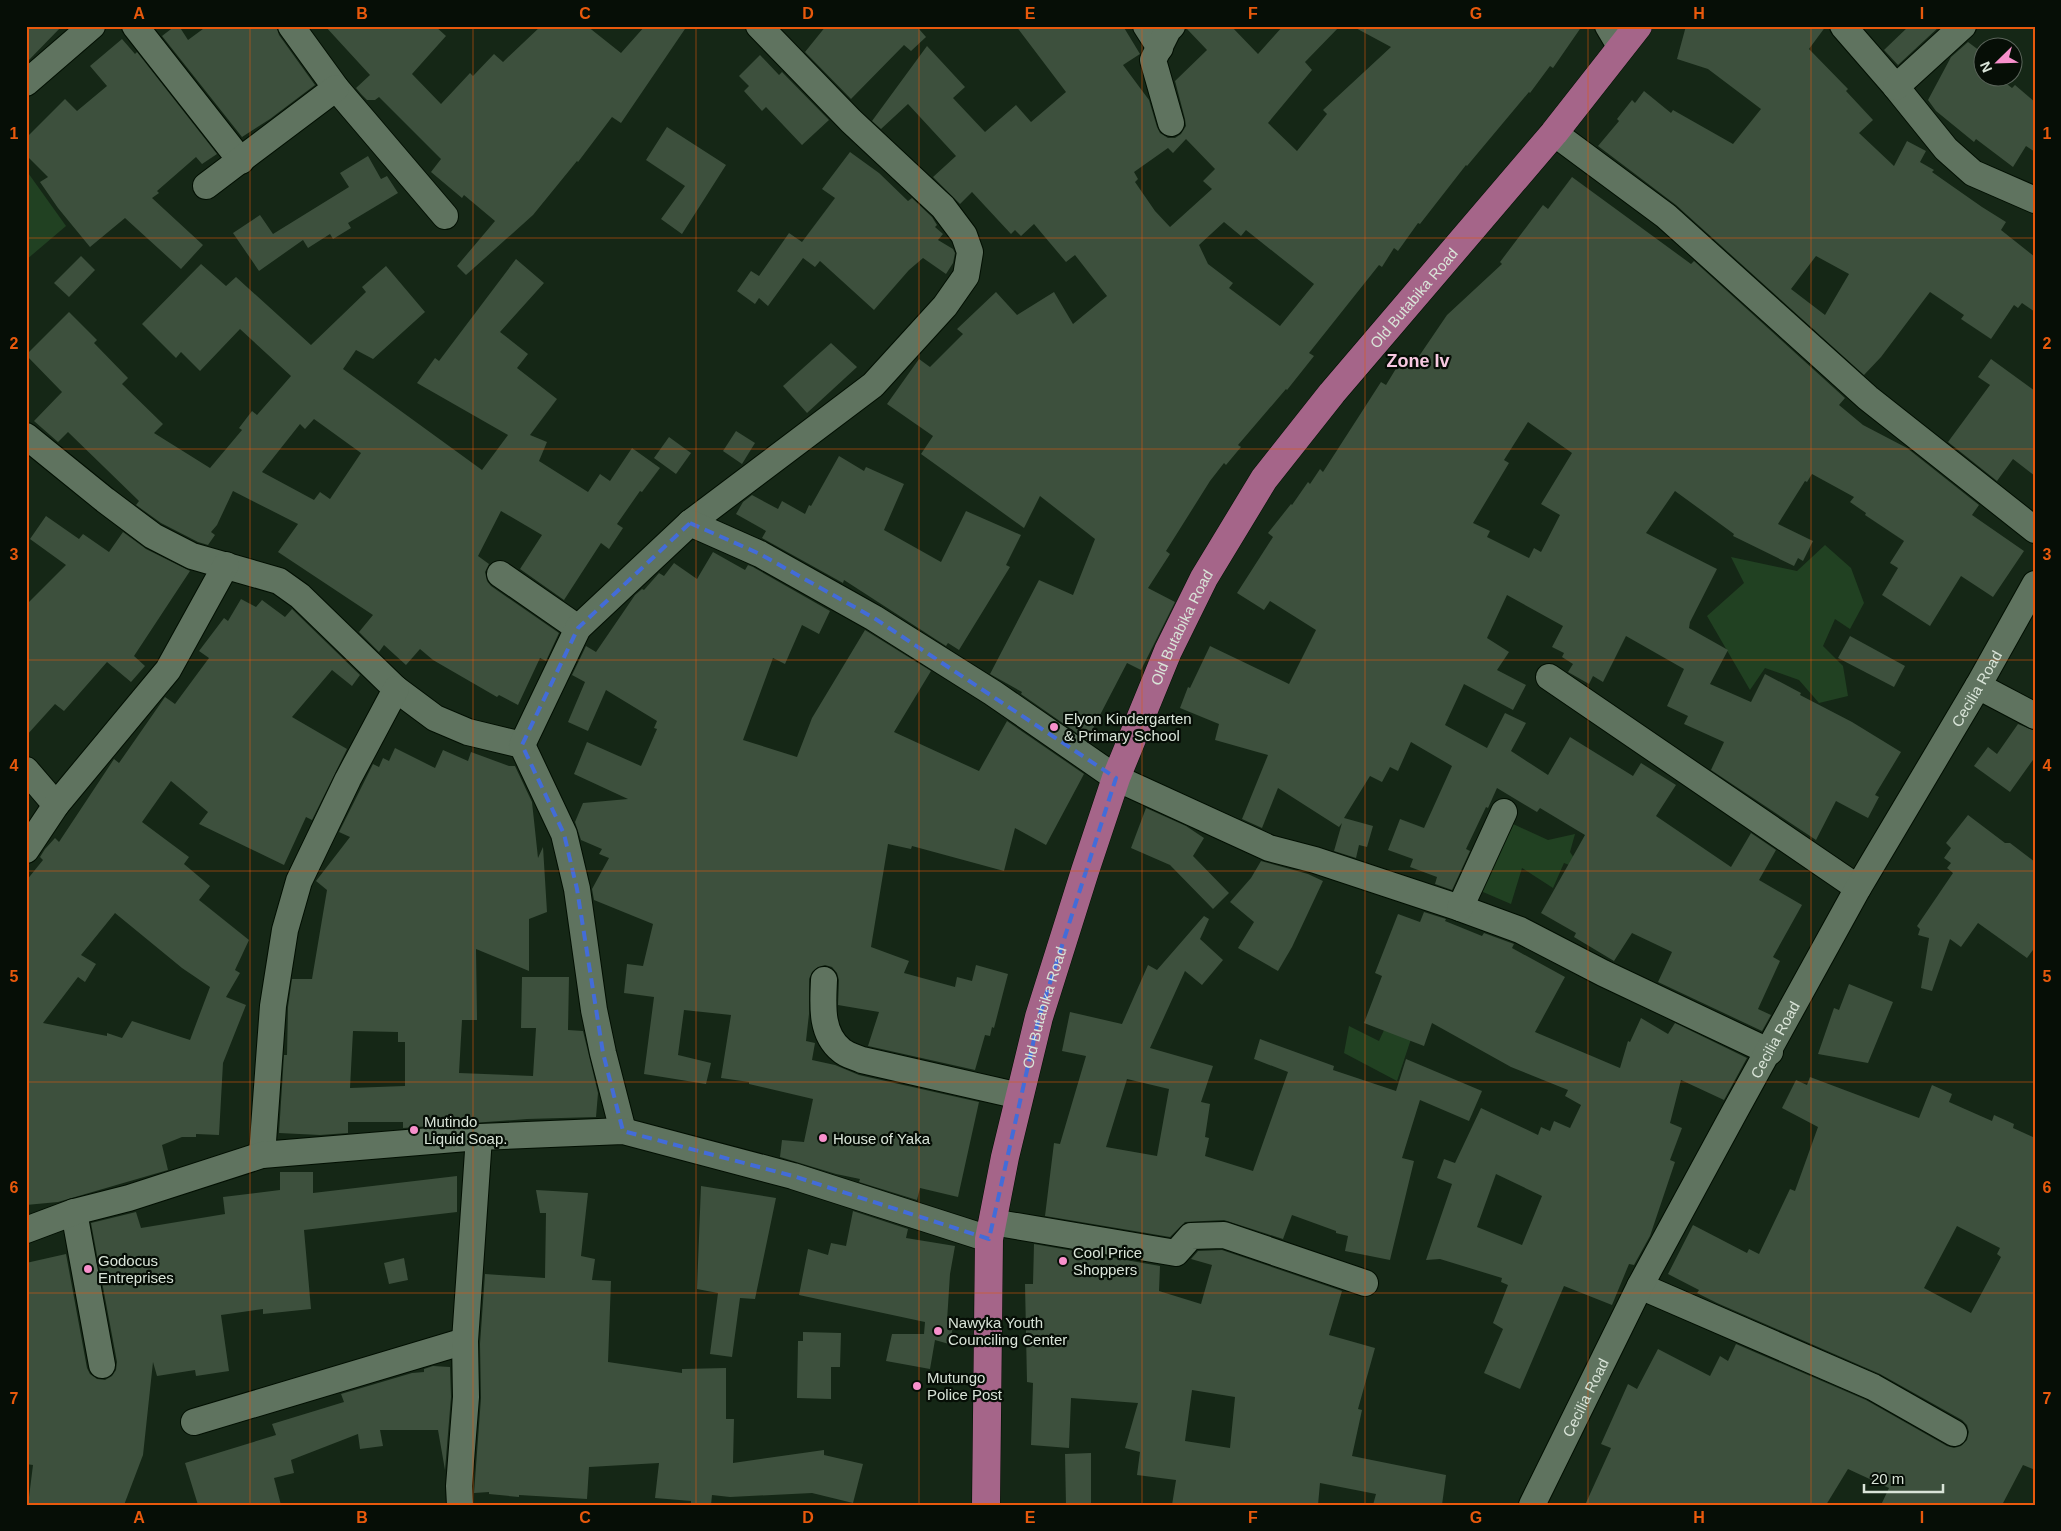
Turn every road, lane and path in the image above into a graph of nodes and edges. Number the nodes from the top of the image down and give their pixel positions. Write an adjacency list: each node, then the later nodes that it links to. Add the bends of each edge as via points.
1 (92, 26): 10 (street)
2 (134, 26): 15 (street)
3 (291, 26): 12 (street)
4 (759, 26): 20 (street, via 851,121 943,207 964,235 970,252 966,276 945,306 873,385)
5 (1638, 26): 9 (main road, Old Butabika Road)
6 (1843, 26): 11 (street)
7 (1963, 26): 11 (street)
8 (1159, 33): 13 (street, via 1154,60)
9 (1614, 37): 14 (main road, Old Butabika Road)
10 (26, 83)
11 (1896, 87): 17 (street, via 1946,149 1973,173)
12 (336, 88): 15 (street); 18 (street)
13 (1171, 123)
14 (1554, 133): 21 (street, via 1666,216 1868,398); 32 (main road, Old Butabika Road, via 1332,393 1264,479 1204,578 1168,651)
15 (241, 161): 16 (street)
16 (206, 186)
17 (2035, 200)
18 (445, 216)
19 (26, 436): 22 (street, via 153,536 192,556)
20 (690, 523): 25 (street); 32 (street, via 760,554 874,618 993,693)
21 (2035, 530)
22 (226, 565): 28 (street, via 279,581 300,596); 33 (street, via 168,670)
23 (500, 574): 25 (street)
24 (2035, 584): 27 (street, Cecilia Road)
25 (578, 628): 30 (street)
26 (1549, 677): 36 (street)
27 (1978, 686): 29 (street); 36 (street, Cecilia Road)
28 (396, 689): 30 (street, via 435,718 468,732); 43 (street, via 299,881 285,930 273,1006)
29 (2035, 716)
30 (522, 745): 41 (street, via 564,834 577,889 594,1010)
31 (26, 770): 33 (street)
32 (1116, 778): 37 (street, via 1269,848); 40 (main road, Old Butabika Road, via 1039,1017)
33 (56, 805): 35 (street)
34 (1504, 812): 37 (street)
35 (26, 850)
36 (1858, 888): 39 (street, Cecilia Road)
37 (1460, 908): 39 (street, via 1520,930)
38 (824, 980): 40 (street, via 823,1013 830,1038 842,1051 862,1060)
39 (1770, 1052): 48 (street, Cecilia Road)
40 (1020, 1096): 46 (main road, Old Butabika Road)
41 (623, 1131): 42 (street); 46 (street)
42 (479, 1137): 43 (street); 49 (street)
43 (262, 1155): 44 (street)
44 (74, 1212): 45 (street); 50 (street)
45 (26, 1230)
46 (991, 1230): 47 (street, via 1176,1253 1191,1236 1224,1235); 54 (main road, Old Butabika Road)
47 (1365, 1283)
48 (1640, 1286): 52 (street, via 1874,1387); 55 (street, Cecilia Road)
49 (464, 1342): 51 (street); 53 (street, via 466,1397)
50 (102, 1365)
51 (194, 1422)
52 (1954, 1433)
53 (460, 1505)
54 (986, 1505)
55 (1532, 1505)

